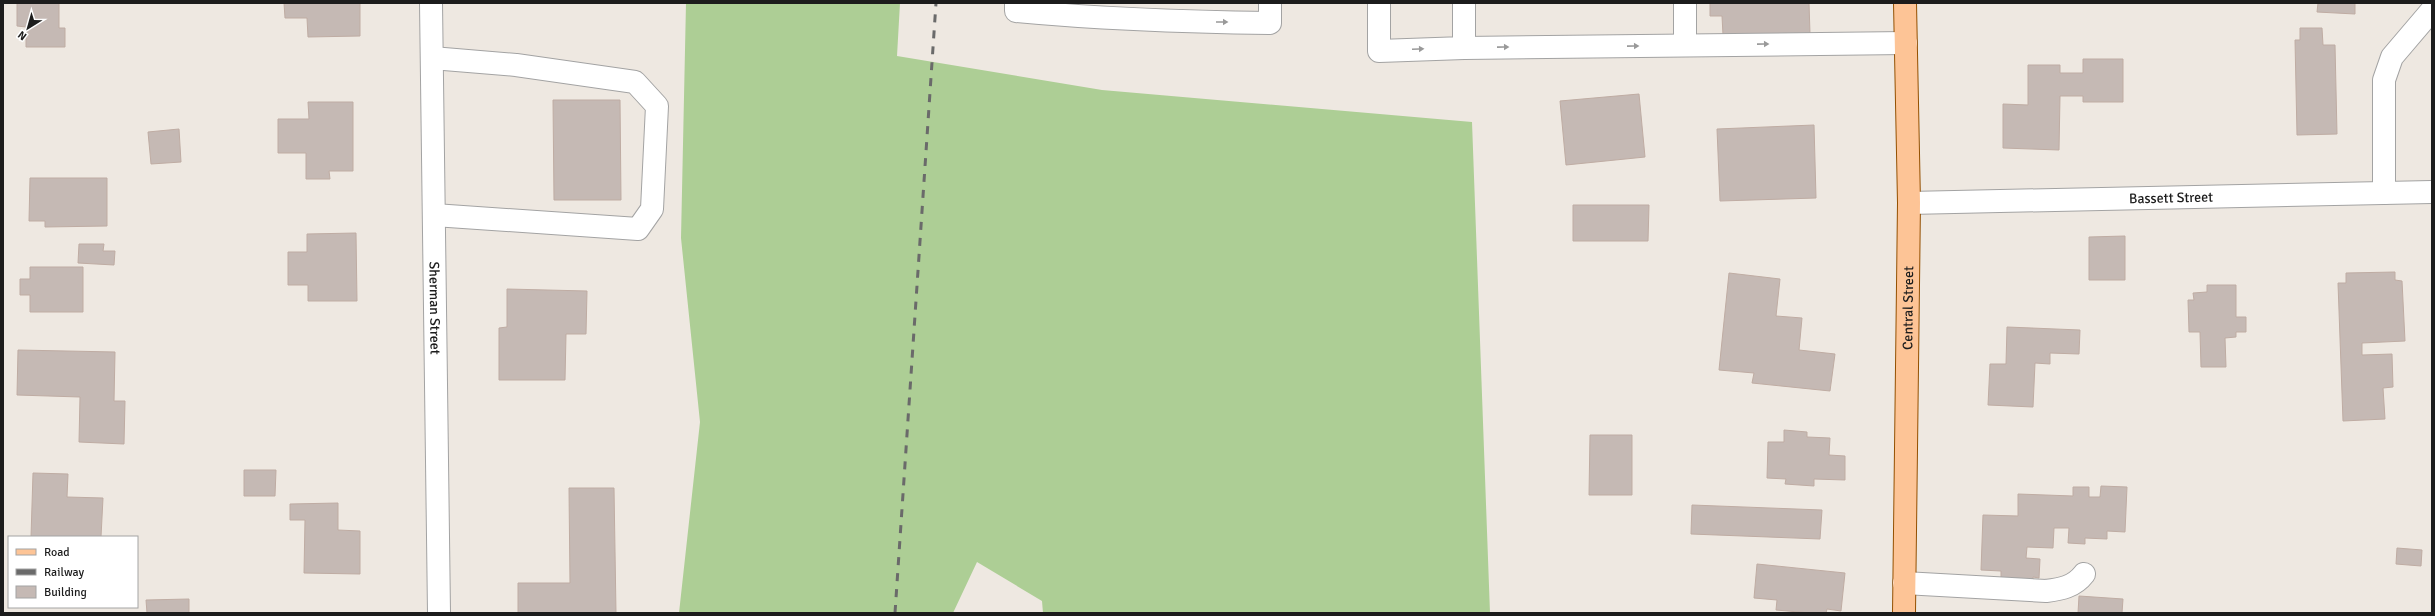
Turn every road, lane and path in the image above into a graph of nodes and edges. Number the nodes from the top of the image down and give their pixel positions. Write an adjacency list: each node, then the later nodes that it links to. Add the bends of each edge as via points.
1 (431, 3): 13 (street, Sherman Street)
2 (1016, 3): 9 (street, via 1016,11)
3 (1270, 3): 9 (street, one-way to 3, via 1270,23)
4 (1379, 3): 12 (street, one-way to 12, via 1379,51)
5 (1464, 3): 12 (street)
6 (1685, 3): 11 (street)
7 (1905, 3): 10 (main road, Central Street)
8 (2432, 10): 15 (street, via 2392,57 2384,80)
9 (1183, 12)
10 (1906, 43): 11 (street, one-way to 10); 16 (main road, Central Street)
11 (1685, 45): 12 (street, one-way to 11)
12 (1464, 48)
13 (432, 58): 17 (street, Sherman Street); 17 (street, via 635,82 657,106 652,209 638,229)
14 (2432, 192): 15 (street, Bassett Street)
15 (2384, 193): 16 (street, Bassett Street)
16 (1909, 203): 19 (main road, Central Street)
17 (434, 215): 20 (street, Sherman Street)
18 (2084, 574): 19 (street, via 2078,582 2046,591)
19 (1904, 583): 21 (main road, Central Street)
20 (439, 613)
21 (1904, 613)

